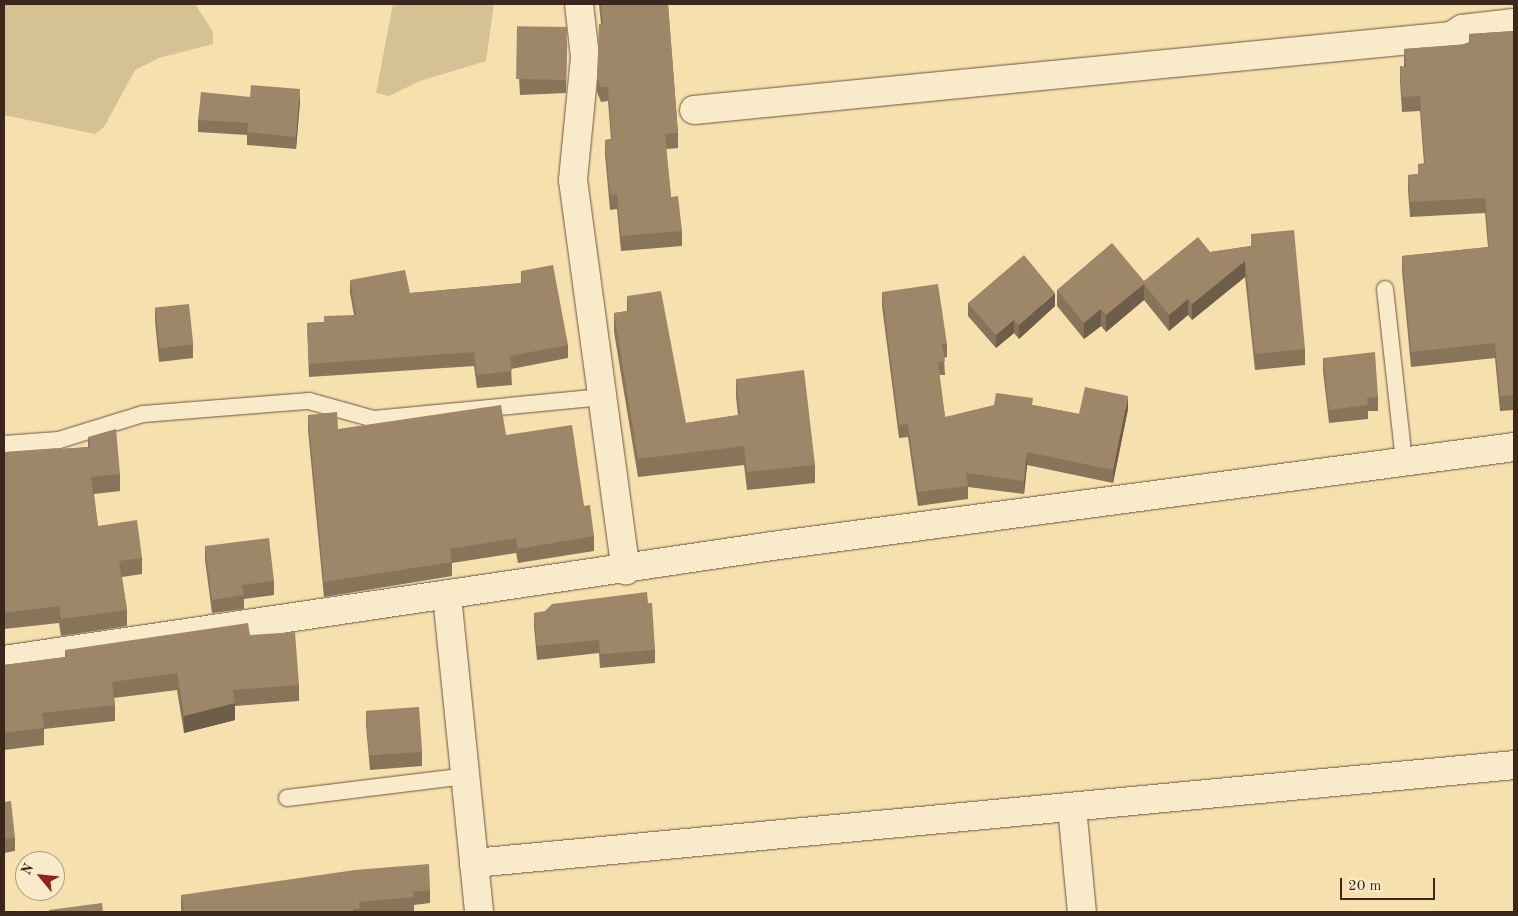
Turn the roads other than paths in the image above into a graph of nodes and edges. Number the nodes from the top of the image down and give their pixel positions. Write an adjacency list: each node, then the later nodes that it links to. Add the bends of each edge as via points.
1 (579, 4): 5 (street, via 585,57 573,180)
2 (1514, 23): 3 (street, via 1462,29 1451,36)
3 (694, 110)
4 (1385, 289): 8 (lane)
5 (603, 397): 6 (lane, via 374,419 309,401 192,410 143,414 59,440); 9 (street)
6 (4, 444)
7 (1514, 447): 8 (street)
8 (1404, 462): 9 (street)
9 (626, 570): 10 (street)
10 (447, 596): 11 (street, via 196,628 159,638); 13 (street)
11 (4, 660)
12 (1514, 765): 15 (street)
13 (466, 776): 14 (lane); 16 (street)
14 (287, 798)
15 (1072, 807): 16 (street); 18 (street)
16 (474, 863): 17 (street)
17 (479, 912)
18 (1082, 912)

